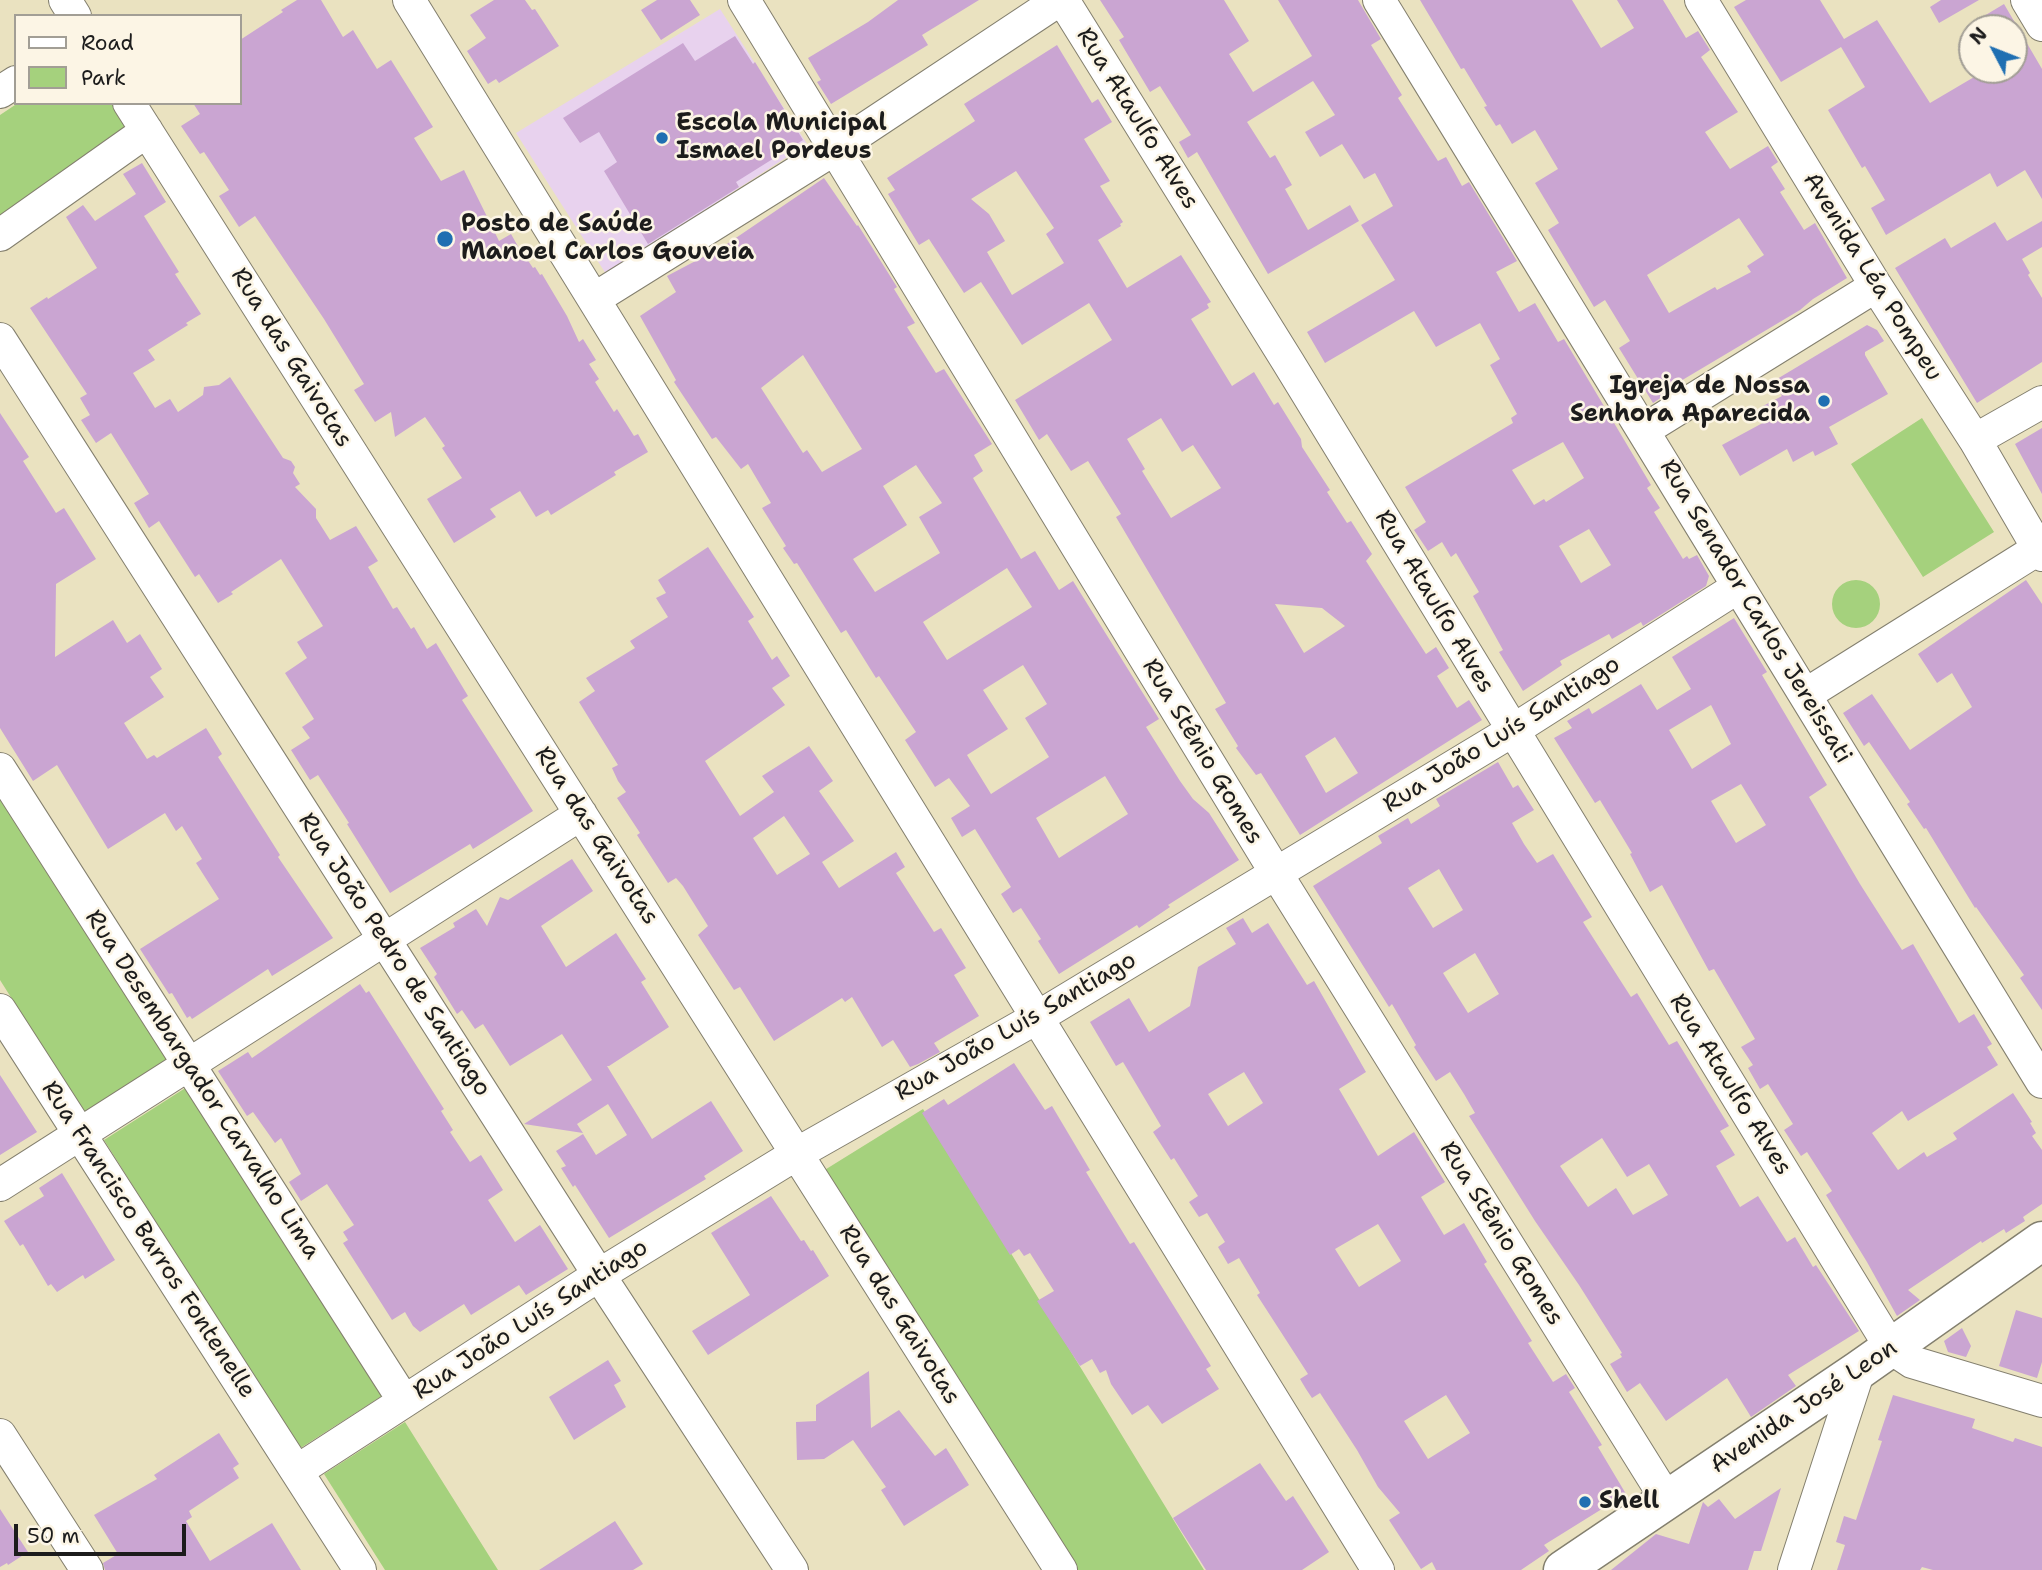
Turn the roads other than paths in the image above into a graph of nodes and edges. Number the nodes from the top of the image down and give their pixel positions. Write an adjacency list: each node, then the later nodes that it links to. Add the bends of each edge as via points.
1 (409, 0): 13 (street)
2 (744, 0): 10 (street, Rua Stênio Gomes)
3 (1061, 0): 10 (street); 21 (street, Rua Ataulfo Alves)
4 (1380, 0): 16 (street, Rua Senador Carlos Jereissati)
5 (1701, 0): 12 (street, Avenida Léa Pompeu)
6 (2027, 0): 7 (street)
7 (2042, 25)
8 (130, 105): 9 (street, Rua das Gaivotas)
9 (147, 131): 11 (street); 23 (street, Rua das Gaivotas)
10 (836, 148): 13 (street); 24 (street, Rua Stênio Gomes)
11 (0, 234)
12 (1876, 286): 16 (street); 17 (street, Avenida Léa Pompeu)
13 (594, 299): 27 (street)
14 (0, 339): 25 (street, Rua João Pedro de Santiago)
15 (2042, 402): 17 (street)
16 (1644, 430): 19 (street, Rua Senador Carlos Jereissati)
17 (1975, 440): 18 (street, Avenida Léa Pompeu)
18 (2040, 552): 20 (street)
19 (1738, 587): 20 (street, Rua Senador Carlos Jereissati); 21 (street, Rua João Luís Santiago)
20 (1805, 695): 29 (street, Rua Senador Carlos Jereissati)
21 (1512, 731): 24 (street, Rua João Luís Santiago); 35 (street, Rua Ataulfo Alves)
22 (0, 769): 28 (street, Rua Desembargador Carvalho Lima)
23 (581, 814): 25 (street); 31 (street, Rua das Gaivotas)
24 (1276, 873): 27 (street, Rua João Luís Santiago); 41 (street, Rua Stênio Gomes)
25 (384, 940): 28 (street); 34 (street, Rua João Pedro de Santiago)
26 (0, 1010): 30 (street, Rua Francisco Barros Fontenelle)
27 (1038, 1017): 31 (street, Rua João Luís Santiago); 46 (street)
28 (189, 1065): 30 (street); 37 (street, Rua Desembargador Carvalho Lima)
29 (2042, 1082)
30 (79, 1134): 32 (street); 40 (street, Rua Francisco Barros Fontenelle)
31 (798, 1153): 34 (street, Rua João Luís Santiago); 45 (street, Rua das Gaivotas)
32 (0, 1185)
33 (2042, 1241): 35 (main road, Avenida José Leon)
34 (599, 1275): 37 (street, Rua João Luís Santiago); 44 (street, Rua João Pedro de Santiago)
35 (1891, 1348): 36 (main road, Avenida José Leon); 38 (street, via 1912,1362)
36 (1858, 1370): 41 (main road, Avenida José Leon); 48 (street)
37 (404, 1401): 40 (street, Rua João Luís Santiago)
38 (2042, 1401)
39 (0, 1436): 42 (street)
40 (297, 1471): 43 (street, Rua Francisco Barros Fontenelle)
41 (1667, 1500): 47 (main road, Avenida José Leon)
42 (87, 1570)
43 (360, 1570)
44 (792, 1570)
45 (1061, 1570)
46 (1378, 1570)
47 (1563, 1570)
48 (1794, 1570)

